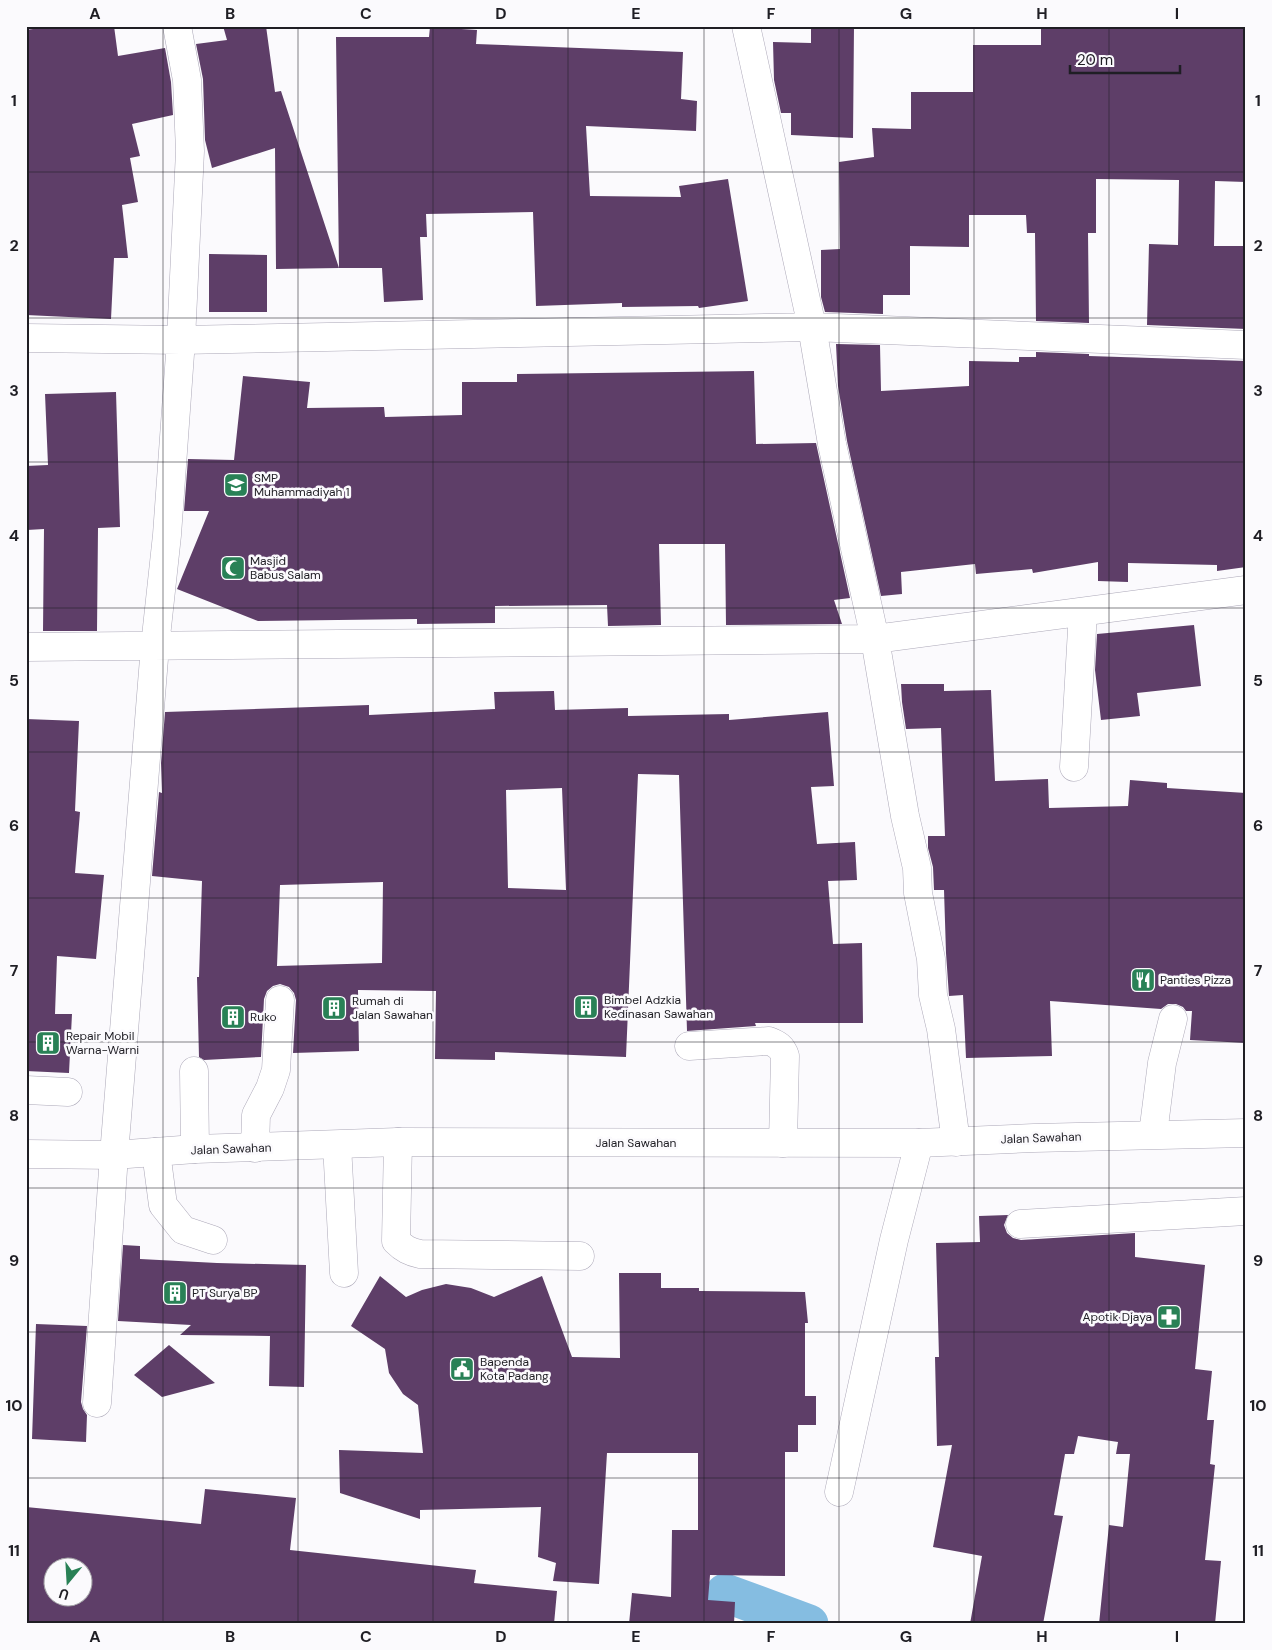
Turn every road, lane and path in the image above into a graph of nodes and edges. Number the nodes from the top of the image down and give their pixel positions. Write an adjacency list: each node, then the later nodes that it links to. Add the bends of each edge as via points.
1 (177, 26): 5 (street, via 187,80 190,151)
2 (746, 26): 3 (street)
3 (812, 327): 5 (street); 6 (street); 9 (street, via 832,444)
4 (26, 338): 5 (street)
5 (181, 340): 10 (street, via 167,535)
6 (1246, 345)
7 (1246, 590): 8 (street)
8 (1083, 612): 9 (street); 12 (street)
9 (875, 639): 10 (street); 22 (street, via 917,868 918,893 931,959 933,995 941,1029)
10 (155, 646): 11 (street); 30 (street)
11 (26, 647)
12 (1074, 767)
13 (280, 1000): 26 (street, via 276,1070 256,1116)
14 (1173, 1019): 20 (street, via 1162,1063)
15 (689, 1046): 23 (street, via 769,1041 783,1049)
16 (194, 1071): 27 (street)
17 (26, 1090): 18 (street)
18 (68, 1092)
19 (1246, 1133): 20 (street, Jalan Sawahan)
20 (1153, 1134): 22 (street, Jalan Sawahan)
21 (398, 1142): 23 (street, Jalan Sawahan); 25 (street, Jalan Sawahan); 34 (street, via 396,1241 406,1250 420,1254)
22 (956, 1142): 24 (street, Jalan Sawahan)
23 (783, 1143): 24 (street, Jalan Sawahan)
24 (918, 1144): 37 (street)
25 (337, 1145): 26 (street, Jalan Sawahan); 35 (street)
26 (255, 1148): 27 (street, Jalan Sawahan)
27 (195, 1150): 28 (street, Jalan Sawahan)
28 (156, 1152): 30 (street, Jalan Sawahan); 33 (street, via 163,1205 183,1230)
29 (26, 1154): 30 (street, Jalan Sawahan)
30 (114, 1155): 36 (street)
31 (1246, 1211): 32 (street)
32 (1020, 1224)
33 (213, 1240)
34 (580, 1256)
35 (344, 1273)
36 (97, 1403)
37 (839, 1492)

